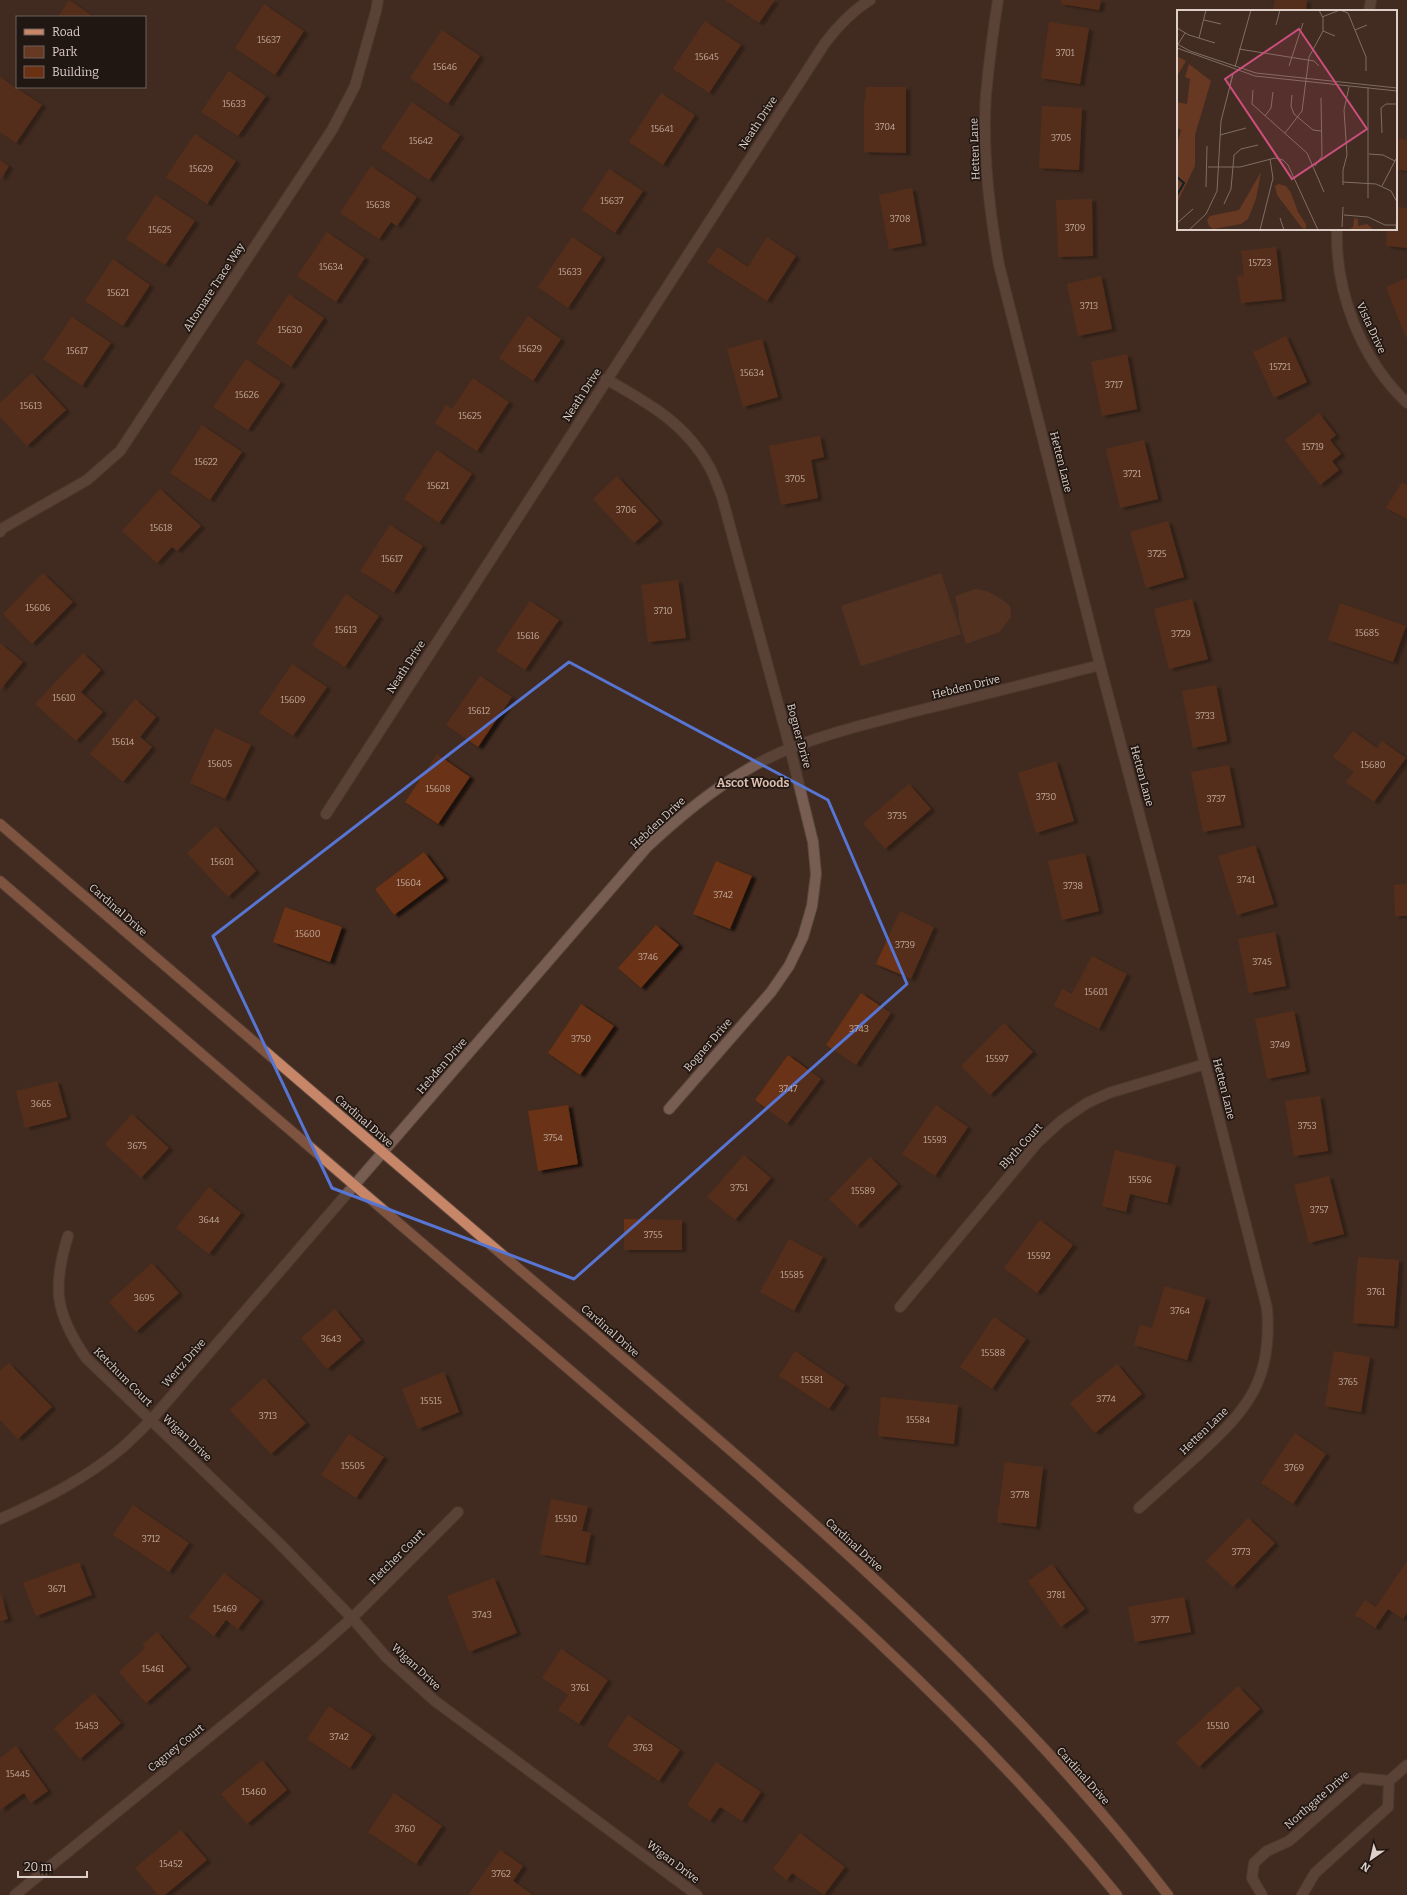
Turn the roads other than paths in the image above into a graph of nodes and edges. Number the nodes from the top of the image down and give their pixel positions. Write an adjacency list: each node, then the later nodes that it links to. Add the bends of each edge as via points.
1 (378, 0): 9 (street, Altomare Trace Way, via 356,86 332,130 120,451 87,480)
2 (870, 0): 7 (street, Neath Drive, via 839,24 824,43)
3 (998, 0): 10 (street, Hetten Lane, via 986,96 986,157 991,217 999,265)
4 (1371, 0): 5 (street)
5 (1369, 10)
6 (1337, 230): 8 (street, Vista Drive, via 1339,271 1347,306 1375,364)
7 (606, 379): 11 (street, Bogner Drive, via 654,406 673,421 694,443 710,468 722,497); 12 (street, Neath Drive)
8 (1407, 403)
9 (0, 532)
10 (1100, 666): 11 (street, Hebden Drive, via 842,730); 15 (street, Hetten Lane)
11 (790, 748): 16 (street, Bogner Drive, via 813,842 816,874 812,906 804,937 789,966 771,992); 17 (street, Hebden Drive, via 724,784 684,813 647,847)
12 (326, 814)
13 (0, 824): 17 (main road, Cardinal Drive)
14 (0, 881): 18 (main road)
15 (1205, 1064): 20 (street, Blyth Court, via 1109,1093 1087,1103 1061,1120 1038,1142); 22 (street, Hetten Lane, via 1267,1308 1266,1356 1249,1400 1229,1427)
16 (669, 1109)
17 (383, 1153): 18 (street, Hebden Drive); 31 (main road, Cardinal Drive, via 724,1445 873,1577 978,1679 1073,1780)
18 (355, 1185): 21 (street, Wertz Drive); 30 (main road, via 752,1526 880,1643 941,1702 1044,1810)
19 (68, 1236): 21 (street, Ketchum Court, via 59,1264 58,1290 62,1314 72,1338 86,1358)
20 (900, 1307)
21 (151, 1420): 24 (street, Wertz Drive, via 122,1448 82,1477 39,1502); 25 (street, Wigan Drive, via 280,1542)
22 (1139, 1508)
23 (458, 1512): 25 (street, Fletcher Court)
24 (0, 1519)
25 (352, 1618): 28 (street, Cagney Court); 29 (street, Wigan Drive, via 386,1657 435,1701)
26 (1407, 1765): 27 (street)
27 (1389, 1780): 32 (street, Northgate Drive, via 1361,1778 1289,1840 1267,1851 1254,1863 1252,1878); 33 (street, via 1388,1807 1315,1873)
28 (15, 1895)
29 (697, 1895)
30 (1117, 1895)
31 (1168, 1895)
32 (1262, 1895)
33 (1302, 1895)

